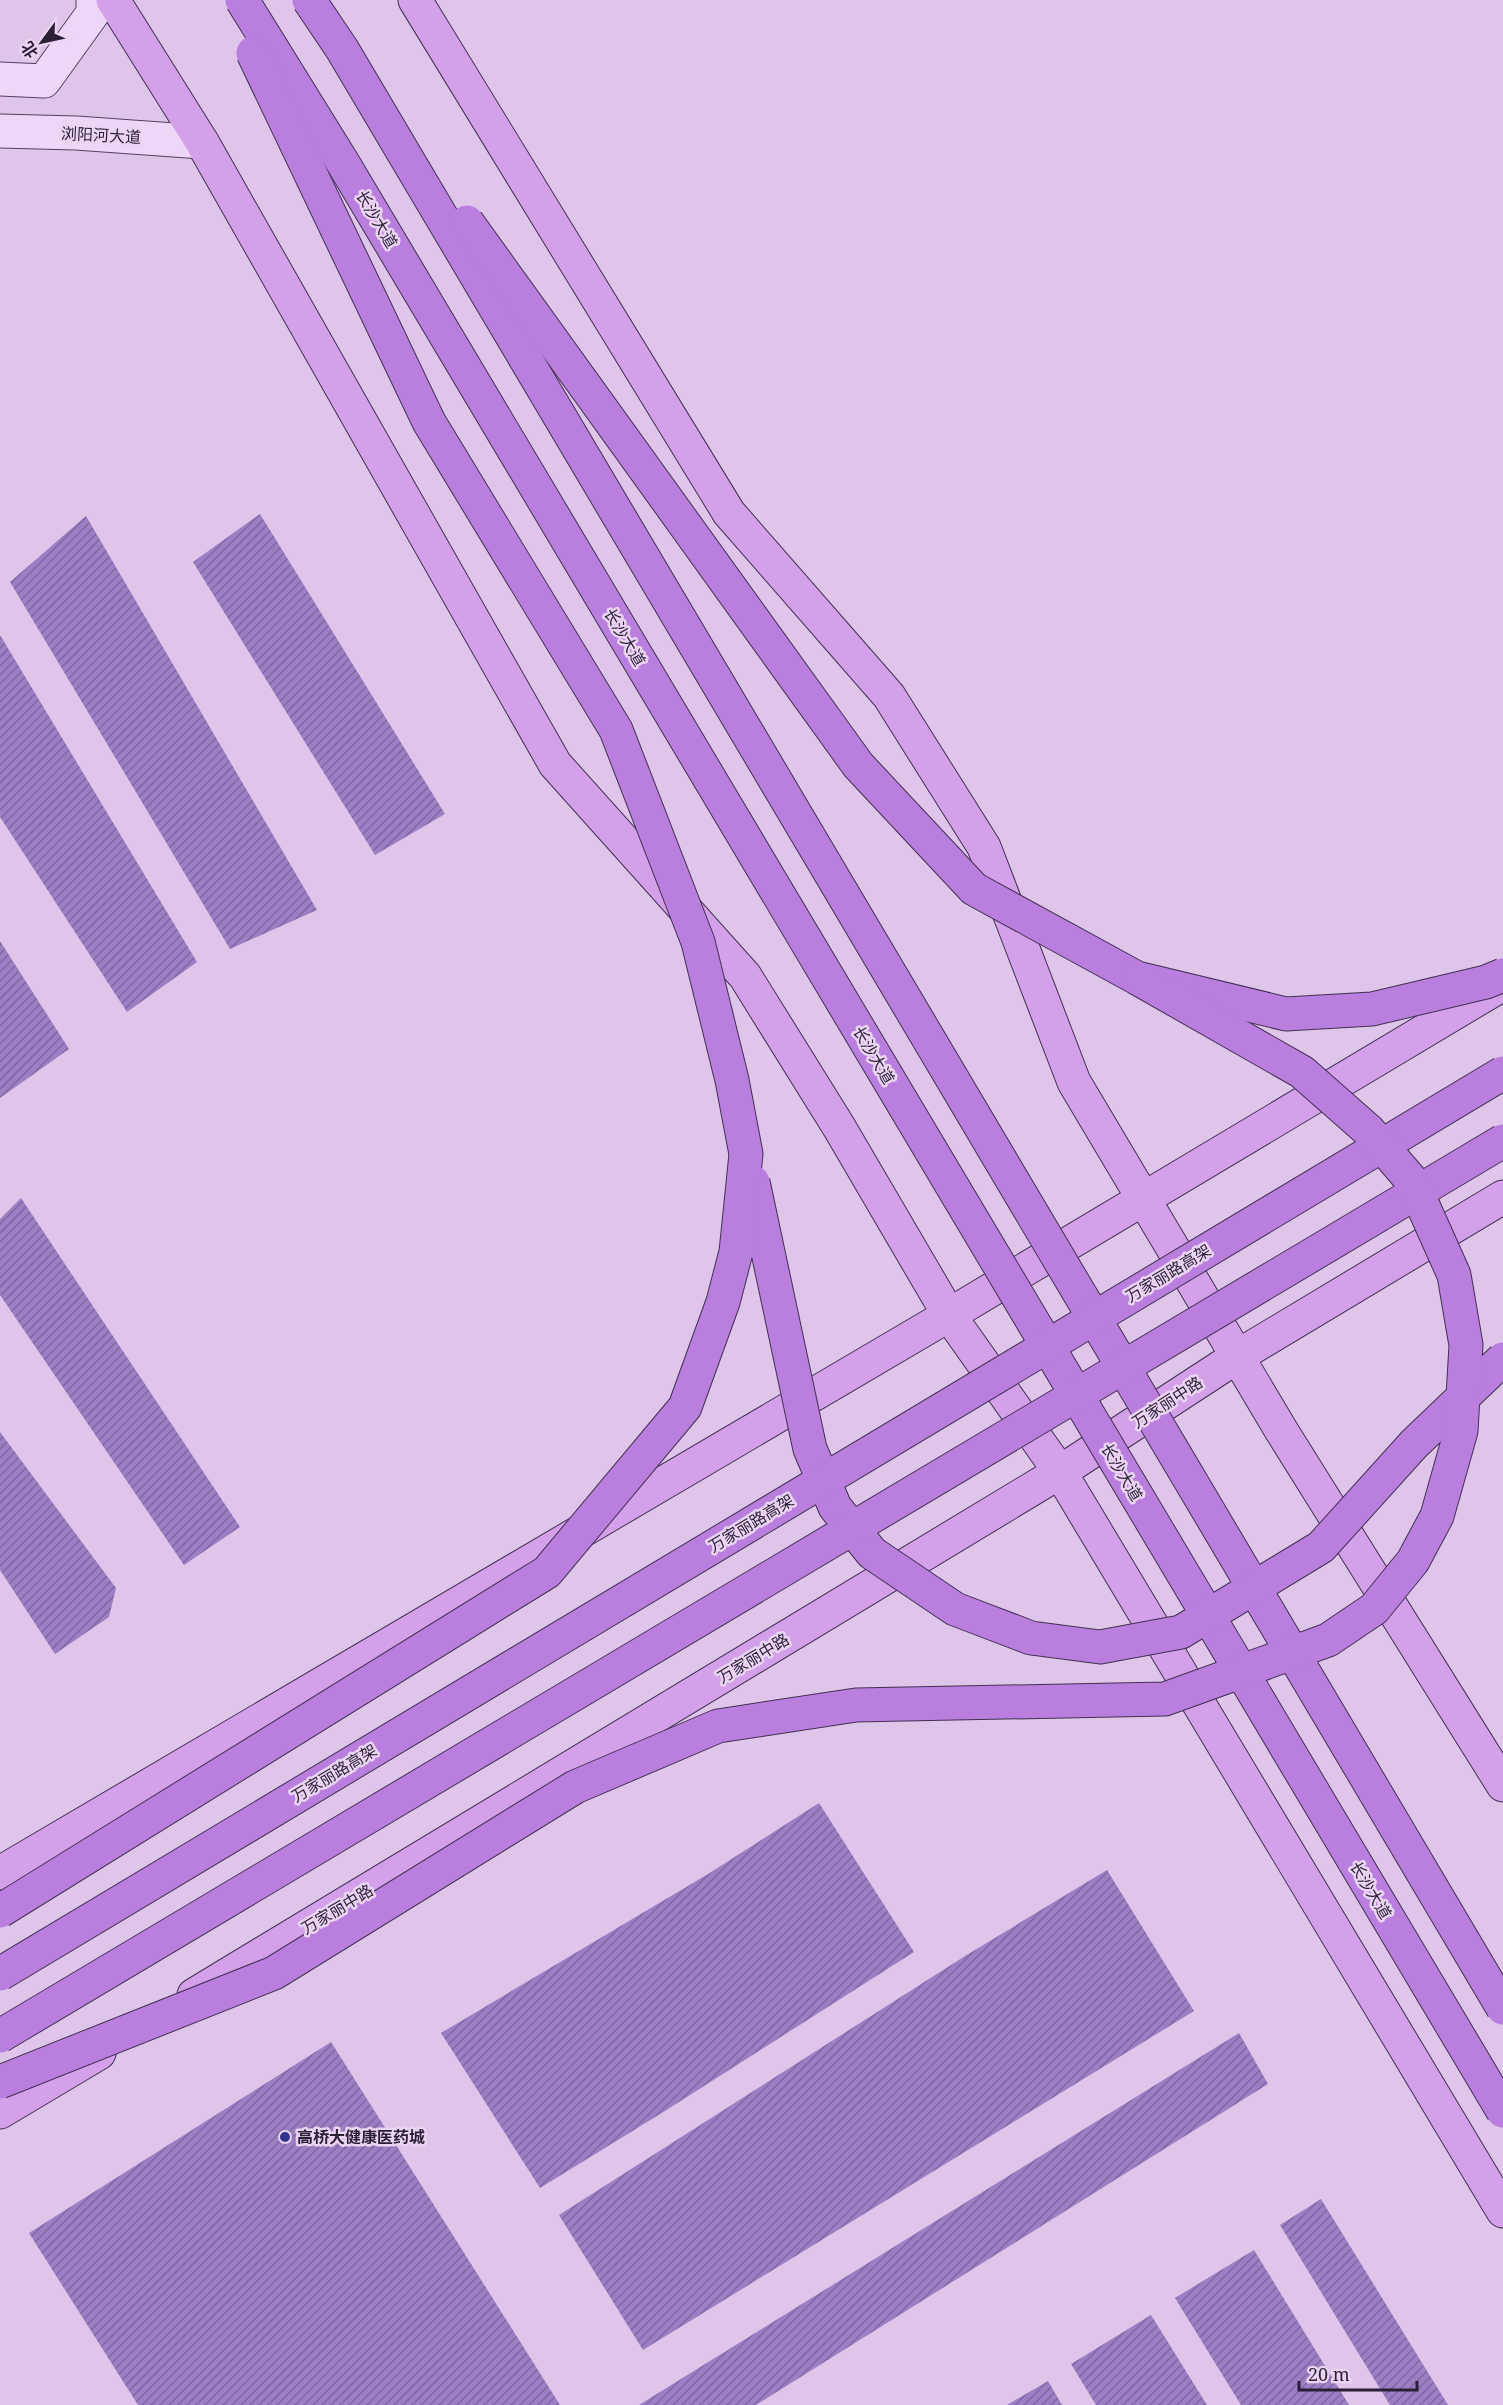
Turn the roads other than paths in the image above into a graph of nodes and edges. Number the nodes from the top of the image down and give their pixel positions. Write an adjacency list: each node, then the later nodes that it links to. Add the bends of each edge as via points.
1 (93, 0): 8 (main road, via 93,12 44,81)
2 (113, 0): 10 (main road)
3 (228, 0): 16 (highway, bridge, via 429,423 616,730 698,942)
4 (242, 0): 30 (highway, 长沙大道, bridge, via 355,183)
5 (309, 0): 7 (highway, bridge)
6 (416, 0): 18 (main road, via 729,513 890,696 984,847 1074,1082)
7 (342, 49): 12 (highway, bridge, via 858,765 974,889); 27 (highway, bridge)
8 (0, 80)
9 (0, 131): 10 (main road, 浏阳河大道)
10 (202, 142): 19 (main road, via 555,764 745,976)
11 (1503, 975): 12 (highway, bridge, via 1372,1009 1286,1014)
12 (1137, 978): 29 (highway, bridge, via 1302,1072 1369,1131 1412,1181 1454,1275 1466,1345 1461,1431 1437,1516 1413,1561 1374,1609 1328,1640 1165,1699 856,1705 718,1726 575,1787 274,1973)
13 (1503, 984): 18 (main road)
14 (1503, 1073): 26 (highway, 万家丽路高架, bridge)
15 (1503, 1141): 28 (highway, bridge)
16 (747, 1154): 21 (highway, bridge, via 810,1449 836,1507 872,1553 955,1609 1031,1638 1100,1647 1181,1632 1322,1547 1414,1444); 25 (highway, bridge, via 736,1252 723,1302 685,1407 547,1572)
17 (1503, 1197): 20 (main road, 万家丽中路)
18 (1144, 1198): 19 (main road); 20 (main road)
19 (949, 1315): 22 (main road); 24 (main road)
20 (1238, 1356): 22 (main road, 万家丽中路); 23 (main road)
21 (1503, 1359)
22 (1060, 1472): 31 (main road, 万家丽中路); 32 (main road)
23 (1503, 1785)
24 (0, 1873)
25 (0, 1911)
26 (0, 1974)
27 (1503, 2008)
28 (0, 2036)
29 (0, 2082)
30 (1503, 2111)
31 (0, 2112)
32 (1503, 2211)

